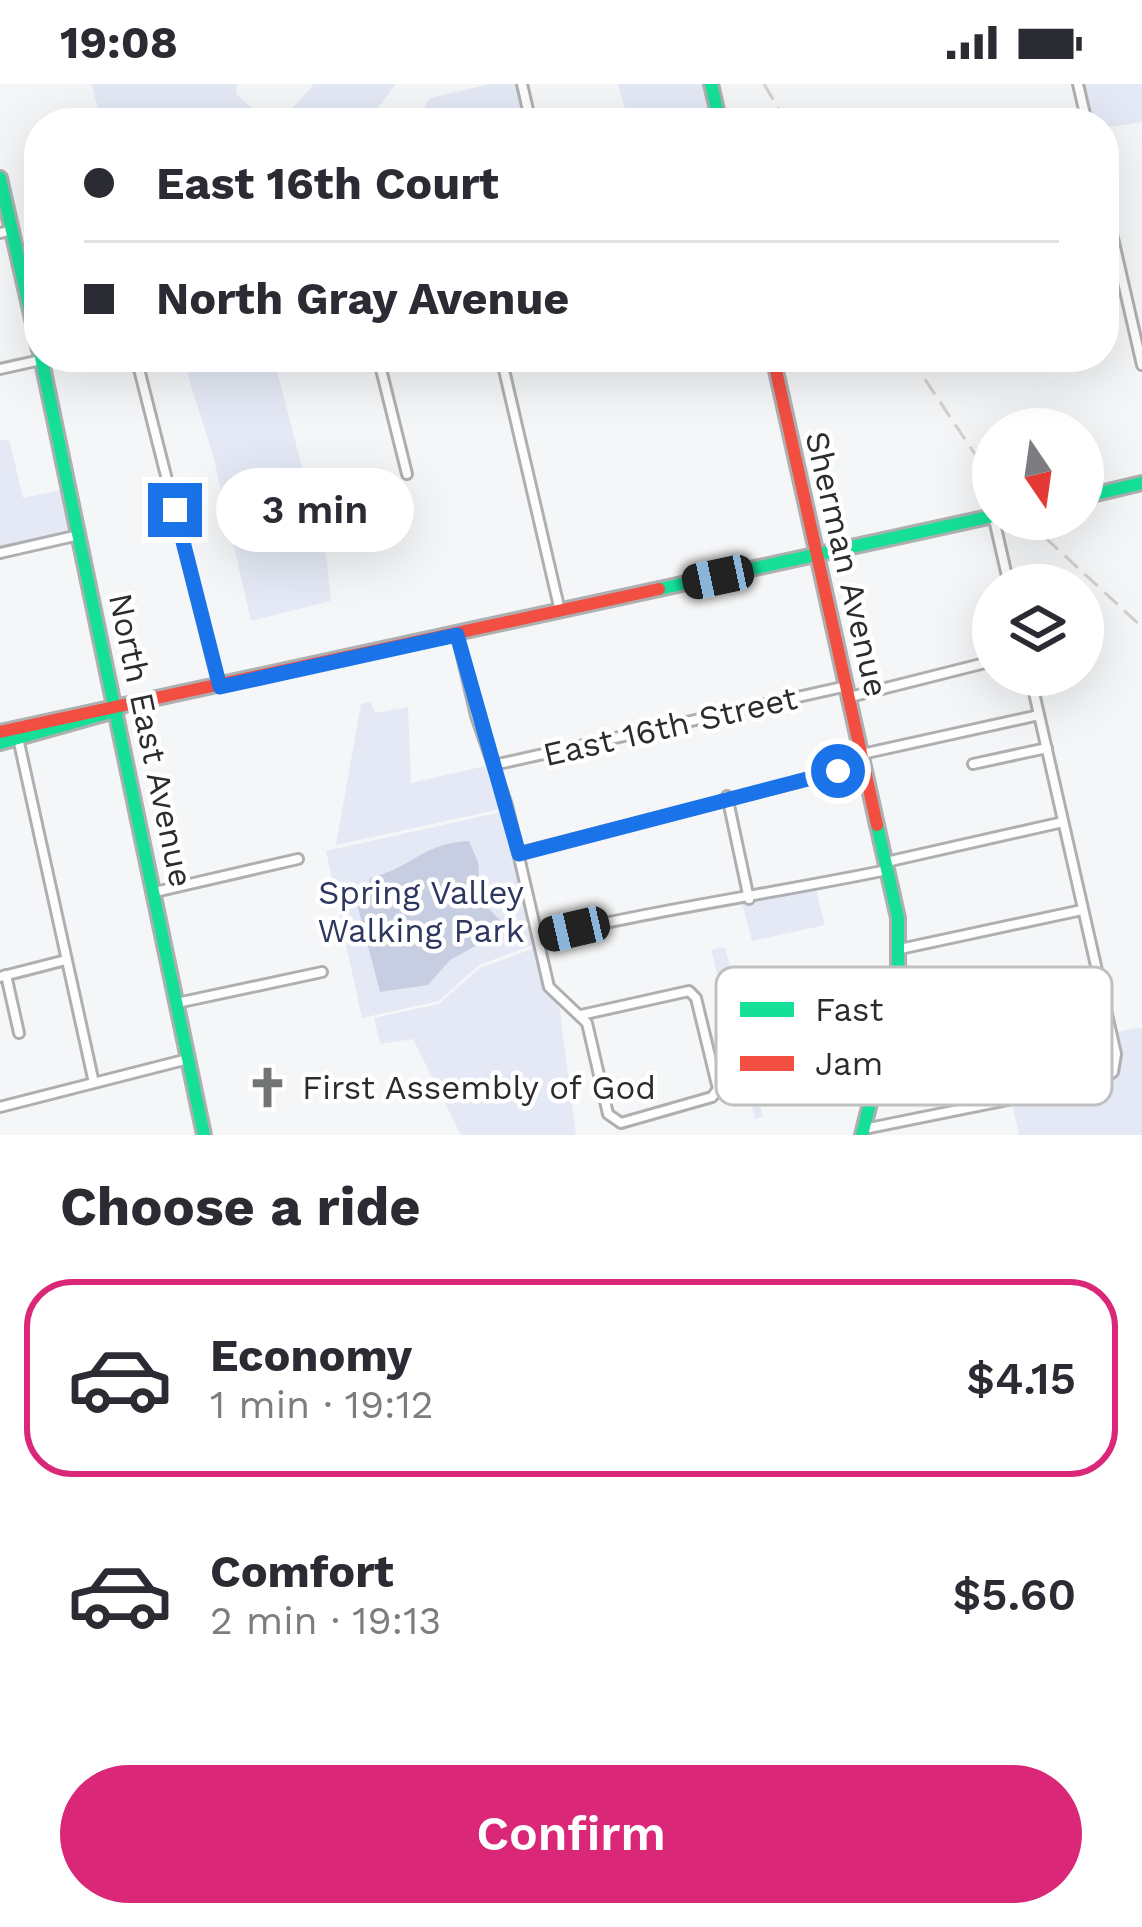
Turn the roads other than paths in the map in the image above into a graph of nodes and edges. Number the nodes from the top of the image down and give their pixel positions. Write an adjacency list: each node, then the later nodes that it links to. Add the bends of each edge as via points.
1 (0, 178): 2 (main road, North East Avenue)
2 (6, 231): 4 (main road, North East Avenue)
3 (1119, 263): 6 (street)
4 (24, 290)
5 (1142, 293): 6 (street)
6 (1127, 297): 7 (street)
7 (1142, 365)
8 (47, 372): 17 (main road, North East Avenue)
9 (140, 372): 23 (street)
10 (382, 372): 13 (street)
11 (504, 372): 20 (street)
12 (776, 372): 19 (main road, Sherman Avenue)
13 (407, 474)
14 (1142, 484): 15 (main road)
15 (1104, 492)
16 (972, 523): 19 (main road)
17 (80, 535): 18 (street); 26 (main road, North East Avenue)
18 (0, 554)
19 (818, 555): 20 (main road); 24 (main road, Sherman Avenue)
20 (560, 612): 21 (main road)
21 (457, 635): 23 (main road); 34 (street)
22 (972, 665): 24 (street, East 16th Street)
23 (220, 687): 26 (main road)
24 (848, 692): 32 (main road, Sherman Avenue); 34 (street, East 16th Street)
25 (1035, 696): 27 (street)
26 (119, 709): 29 (main road); 40 (main road, North East Avenue)
27 (1039, 715): 31 (street); 32 (street)
28 (0, 732): 29 (main road)
29 (17, 733): 30 (main road); 45 (street)
30 (0, 743)
31 (1047, 748): 33 (street); 36 (street)
32 (863, 759): 35 (street); 39 (main road, Sherman Avenue)
33 (973, 764)
34 (494, 765): 37 (street)
35 (727, 796): 37 (street); 41 (street)
36 (1063, 822): 39 (street); 42 (street)
37 (519, 854): 43 (street)
38 (298, 859): 40 (street)
39 (887, 866): 41 (street); 44 (main road, Sherman Avenue)
40 (155, 892): 50 (main road, North East Avenue)
41 (749, 899): 43 (street)
42 (1082, 910): 44 (street); 47 (street)
43 (538, 938): 51 (street, via 552,994)
44 (900, 949): 46 (main road, Sherman Avenue)
45 (66, 960): 49 (street); 57 (street)
46 (899, 967)
47 (1095, 967)
48 (322, 972): 50 (street)
49 (3, 976): 52 (street)
50 (177, 1004): 54 (main road, North East Avenue)
51 (581, 1015): 56 (street, via 689,991); 58 (street, via 612,1120)
52 (20, 1033)
53 (1112, 1037): 55 (street)
54 (188, 1059): 57 (street); 62 (main road, North East Avenue)
55 (1112, 1073)
56 (716, 1081)
57 (94, 1083): 60 (street)
58 (716, 1092)
59 (989, 1105): 61 (street)
60 (0, 1107)
61 (863, 1132)
62 (204, 1135)

